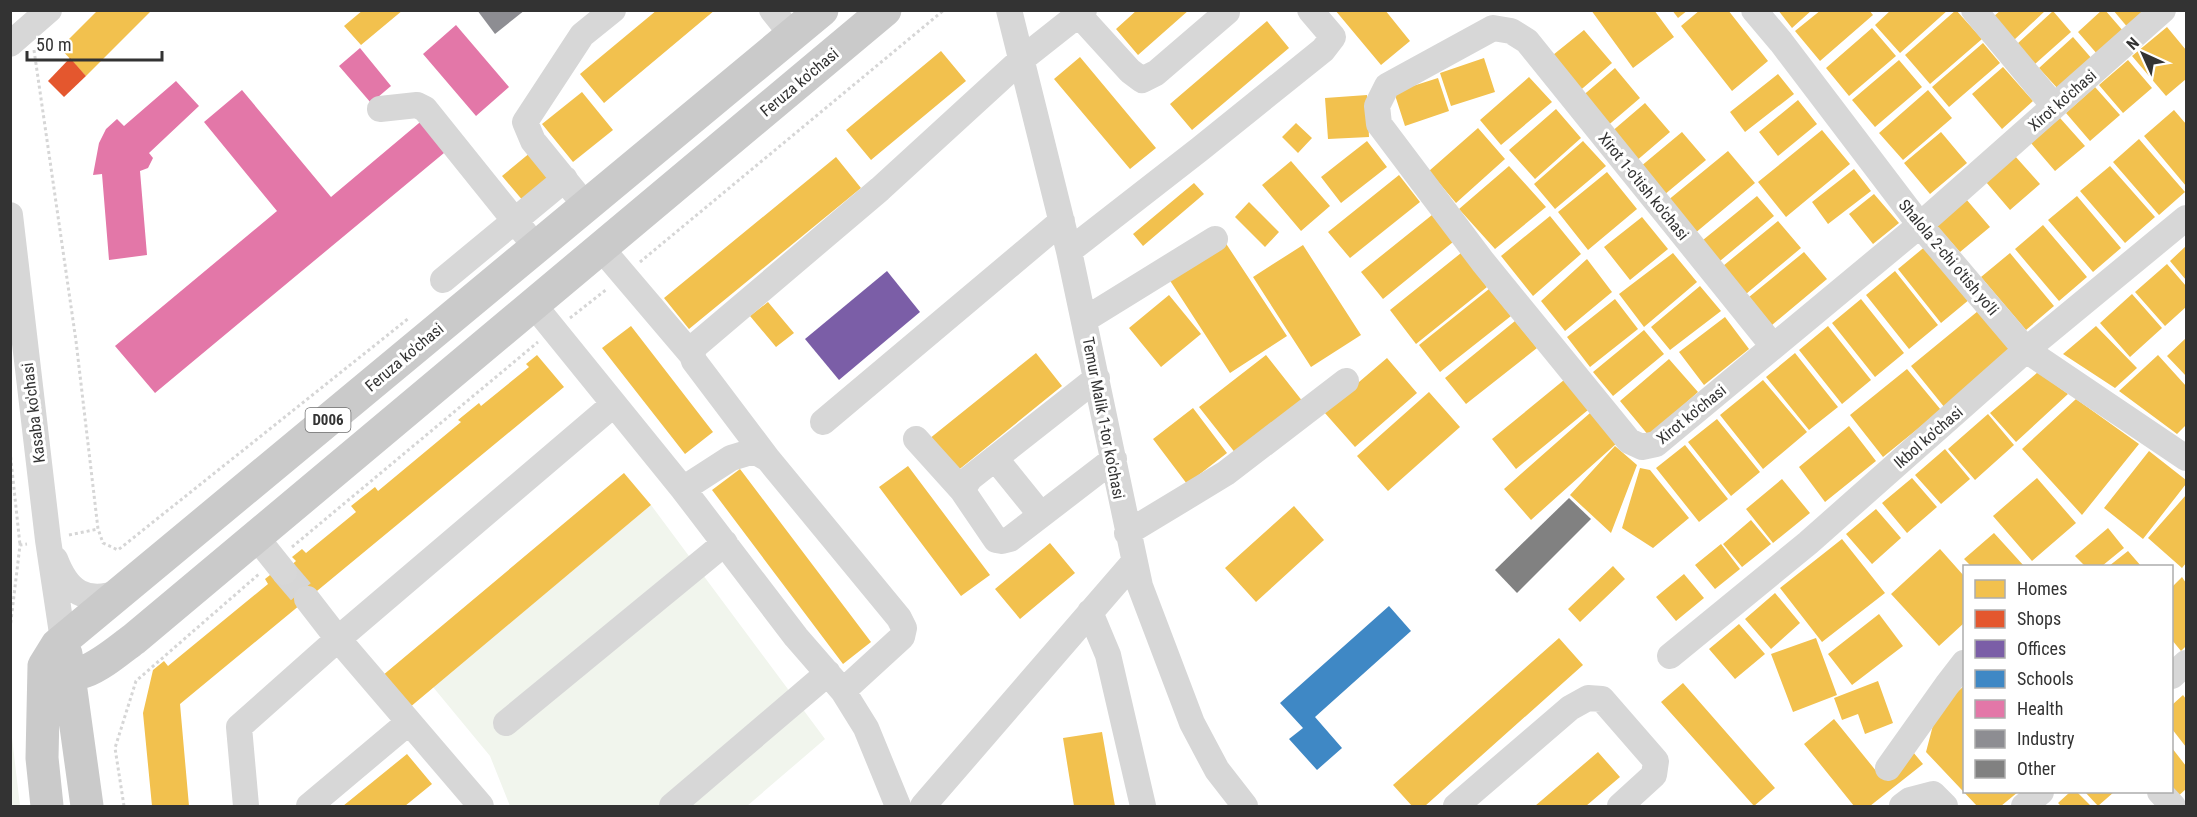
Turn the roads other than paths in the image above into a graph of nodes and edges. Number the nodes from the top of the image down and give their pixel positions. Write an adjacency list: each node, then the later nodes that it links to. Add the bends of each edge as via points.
1 (49, 10): 14 (street)
2 (613, 10): 18 (street, via 582,36 525,122 532,141)
3 (822, 10): 12 (main road, Feruza ko'chasi / D006)
4 (885, 10): 27 (main road, Feruza ko'chasi / D006)
5 (1010, 10): 15 (street, Temur Malik 1-tor ko'chasi)
6 (1310, 10): 28 (street, via 1333,37 1323,50)
7 (1754, 10): 24 (street, Shalola 2-chi o'tish yo'li)
8 (1974, 10): 16 (street)
9 (2163, 10): 16 (street, Xirot ko'chasi)
10 (1227, 12): 11 (street, via 1156,73 1142,80)
11 (1081, 13): 15 (street)
12 (782, 23): 19 (main road, Feruza ko'chasi / D006)
13 (1511, 31): 33 (street, Xirot 1-o'tish ko'chasi, via 1527,41); 33 (street, Xirot ko'chasi, via 1493,28 1387,86 1377,106 1379,124 1482,262 1629,441 1642,447 1656,444)
14 (10, 44)
15 (1022, 59): 23 (street, Temur Malik 1-tor ko'chasi); 36 (street, via 880,189 695,346)
16 (2054, 106): 24 (street, Xirot ko'chasi)
17 (380, 109): 22 (street, via 417,105 425,109)
18 (565, 179): 19 (street); 22 (street)
19 (586, 206): 26 (main road, Feruza ko'chasi / D006)
20 (10, 215): 50 (street, Kasaba ko'chasi)
21 (2187, 218): 35 (street, Ikbol ko'chasi)
22 (516, 220): 26 (street); 29 (street)
23 (1062, 221): 28 (street, Temur Malik 1-tor ko'chasi); 40 (street)
24 (1920, 225): 33 (street, Xirot ko'chasi); 35 (street, Shalola 2-chi o'tish yo'li)
25 (1215, 239): 32 (street)
26 (536, 247): 31 (main road, Feruza ko'chasi / D006)
27 (602, 248): 30 (main road, Feruza ko'chasi / D006); 36 (street)
28 (1069, 251): 32 (street, Temur Malik 1-tor ko'chasi)
29 (443, 280)
30 (533, 304): 34 (main road, Feruza ko'chasi / D006); 39 (street)
31 (453, 316): 34 (main road, via 451,330 456,341); 53 (main road, Feruza ko'chasi / D006)
32 (1084, 320): 37 (street, Temur Malik 1-tor ko'chasi)
33 (1773, 346)
34 (479, 350): 63 (main road, Feruza ko'chasi / D006, via 272,556 134,639)
35 (2026, 350): 42 (street, Shalola 2-chi o'tish yo'li); 58 (street, Ikbol ko'chasi, via 1808,543)
36 (692, 355): 44 (street)
37 (1097, 378): 43 (street); 45 (street, Temur Malik 1-tor ko'chasi)
38 (1346, 381): 49 (street, via 1226,473)
39 (614, 404): 46 (street); 56 (street)
40 (823, 422)
41 (916, 439): 47 (street)
42 (2184, 450)
43 (995, 458): 47 (street, via 970,478); 48 (street)
44 (768, 459): 46 (street, via 754,451 730,458); 62 (street, via 904,628 902,637)
45 (1114, 459): 48 (street); 49 (street, Temur Malik 1-tor ko'chasi)
46 (683, 489): 51 (street)
47 (962, 490): 48 (street, via 996,540 1010,539)
48 (1041, 515)
49 (1127, 533): 52 (street, Temur Malik 1-tor ko'chasi)
50 (48, 540): 53 (street, via 59,569 72,588 92,597); 57 (street, Kasaba ko'chasi); 63 (street, Kasaba ko'chasi)
51 (724, 543): 62 (street); 65 (street)
52 (1134, 562): 55 (street); 78 (street, Temur Malik 1-tor ko'chasi, via 1143,596 1192,723 1217,770)
53 (119, 593): 57 (main road, Feruza ko'chasi / D006)
54 (307, 599): 56 (street)
55 (1090, 612): 76 (street); 77 (street, via 1108,655)
56 (338, 639): 64 (street); 72 (street, via 239,727)
57 (63, 640): 63 (main road, Feruza ko'chasi, via 52,652)
58 (1670, 656)
59 (2187, 663): 61 (street)
60 (1963, 665): 66 (street)
61 (2173, 675)
62 (836, 682): 74 (street); 75 (street, via 866,728)
63 (65, 687): 70 (main road, via 42,758); 71 (main road, via 81,752)
64 (409, 722): 69 (street); 73 (street)
65 (506, 723)
66 (1888, 768)
67 (2040, 793): 83 (street)
68 (2161, 793): 84 (street)
69 (480, 806)
70 (47, 807)
71 (87, 807)
72 (246, 807)
73 (309, 807)
74 (672, 807)
75 (898, 807)
76 (922, 807)
77 (1143, 807)
78 (1245, 807)
79 (1456, 807): 80 (street, via 1570,708 1588,698 1602,699 1656,761 1654,775)
80 (1620, 807)
81 (1902, 807): 82 (street, via 1910,800 1933,794)
82 (1945, 807)
83 (2024, 807)
84 (2173, 807)

